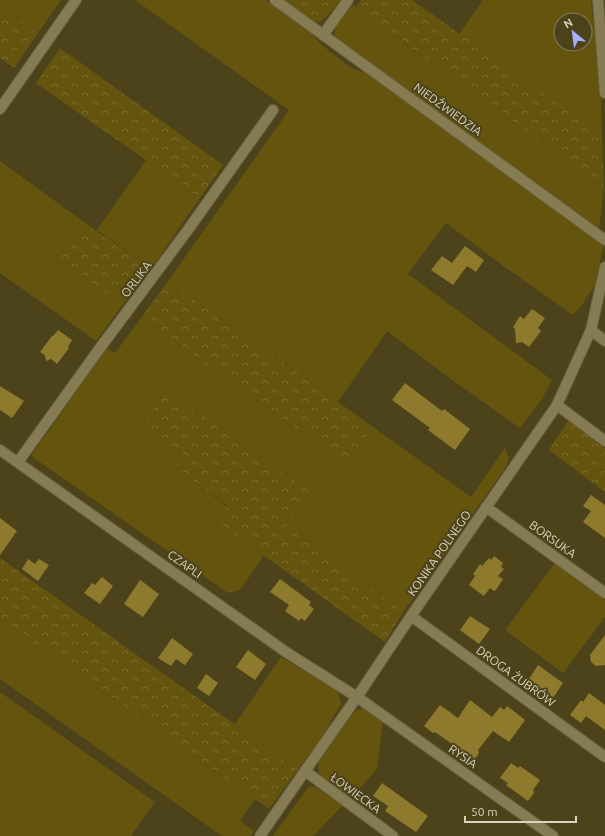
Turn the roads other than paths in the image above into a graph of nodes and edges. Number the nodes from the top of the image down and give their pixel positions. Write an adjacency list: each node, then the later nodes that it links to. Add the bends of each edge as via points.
1 (76, 0): 7 (street)
2 (275, 0): 5 (street, NIEDŹWIEDZIA)
3 (348, 0): 5 (street)
4 (600, 4): 6 (street)
5 (323, 35): 9 (street, NIEDŹWIEDZIA)
6 (605, 93)
7 (0, 109)
8 (273, 110): 16 (street, ORLIKA)
9 (605, 240)
10 (605, 267): 11 (street, KONIKA POLNEGO)
11 (591, 330): 12 (street); 13 (street, KONIKA POLNEGO)
12 (605, 341)
13 (557, 405): 14 (street); 17 (street, KONIKA POLNEGO)
14 (605, 441)
15 (0, 450): 16 (street, CZAPLI)
16 (18, 462): 20 (street, CZAPLI, via 286,652)
17 (486, 507): 18 (street, BORSUKA); 19 (street, KONIKA POLNEGO)
18 (605, 593)
19 (411, 616): 20 (street, KONIKA POLNEGO); 21 (street, DROGA ŻUBRÓW)
20 (357, 697): 22 (street, KONIKA POLNEGO); 25 (street, RYSIA)
21 (605, 758)
22 (305, 771): 23 (street, KONIKA POLNEGO); 24 (street, ŁOWIECKA)
23 (260, 836)
24 (393, 836)
25 (553, 836)

